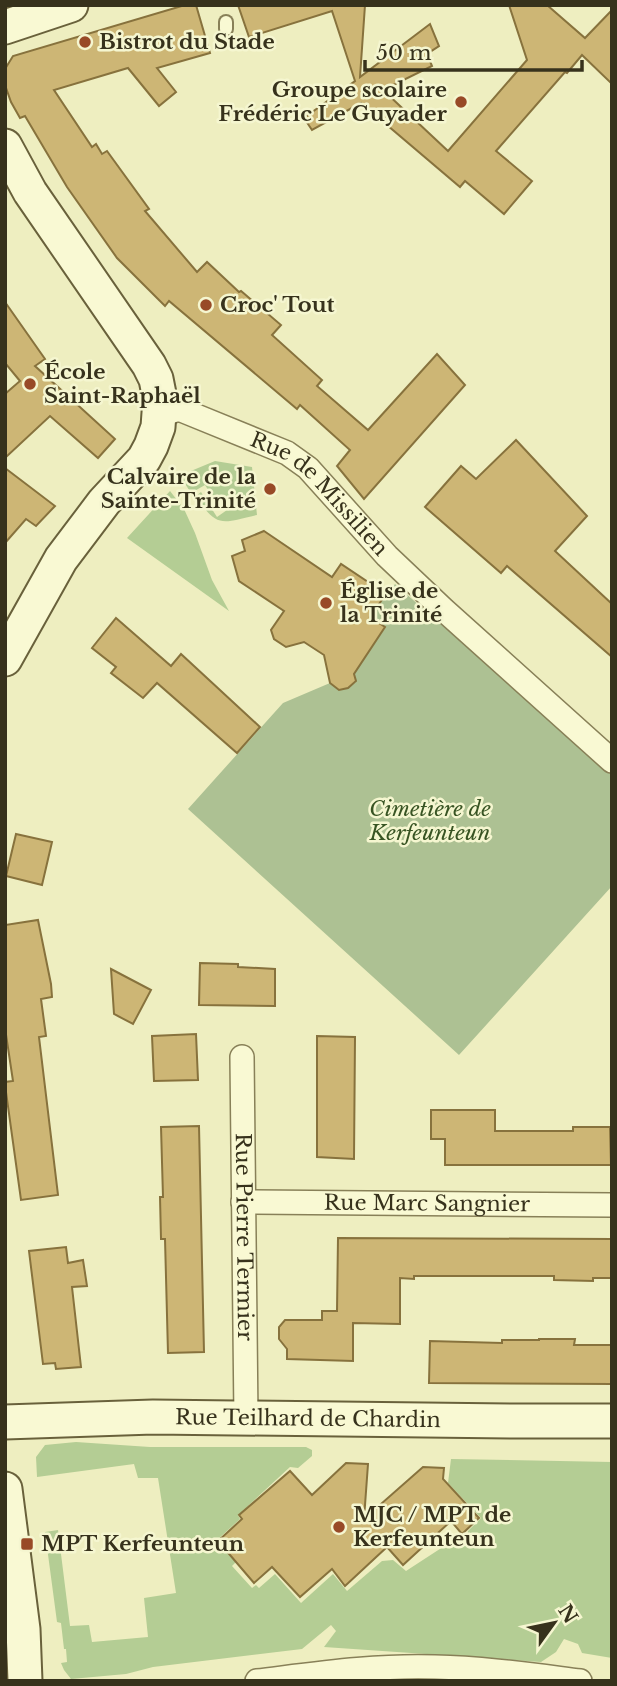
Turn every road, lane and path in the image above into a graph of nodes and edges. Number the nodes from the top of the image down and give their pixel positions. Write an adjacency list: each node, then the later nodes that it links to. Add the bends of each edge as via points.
1 (71, 5): 2 (street)
2 (5, 27)
3 (5, 146): 5 (street)
4 (5, 165): 5 (street)
5 (30, 191): 6 (street, via 149,365 160,389)
6 (160, 415): 7 (street, via 144,459 61,559); 8 (street, Rue de Missilien, via 179,409 298,460 387,556)
7 (5, 659)
8 (612, 761)
9 (242, 1057): 10 (street, Rue Pierre Termier)
10 (243, 1202): 11 (street, Rue Marc Sangnier); 12 (street, Rue Pierre Termier)
11 (612, 1205)
12 (246, 1418): 13 (street, Rue Teilhard de Chardin); 14 (street, Rue Teilhard de Chardin)
13 (612, 1421)
14 (5, 1422)
15 (6, 1508): 19 (street, via 22,1618)
16 (5, 1623): 18 (street)
17 (462, 1675): 20 (street, via 436,1667 403,1667); 21 (street)
18 (19, 1681)
19 (25, 1681)
20 (257, 1681)
21 (580, 1681)

